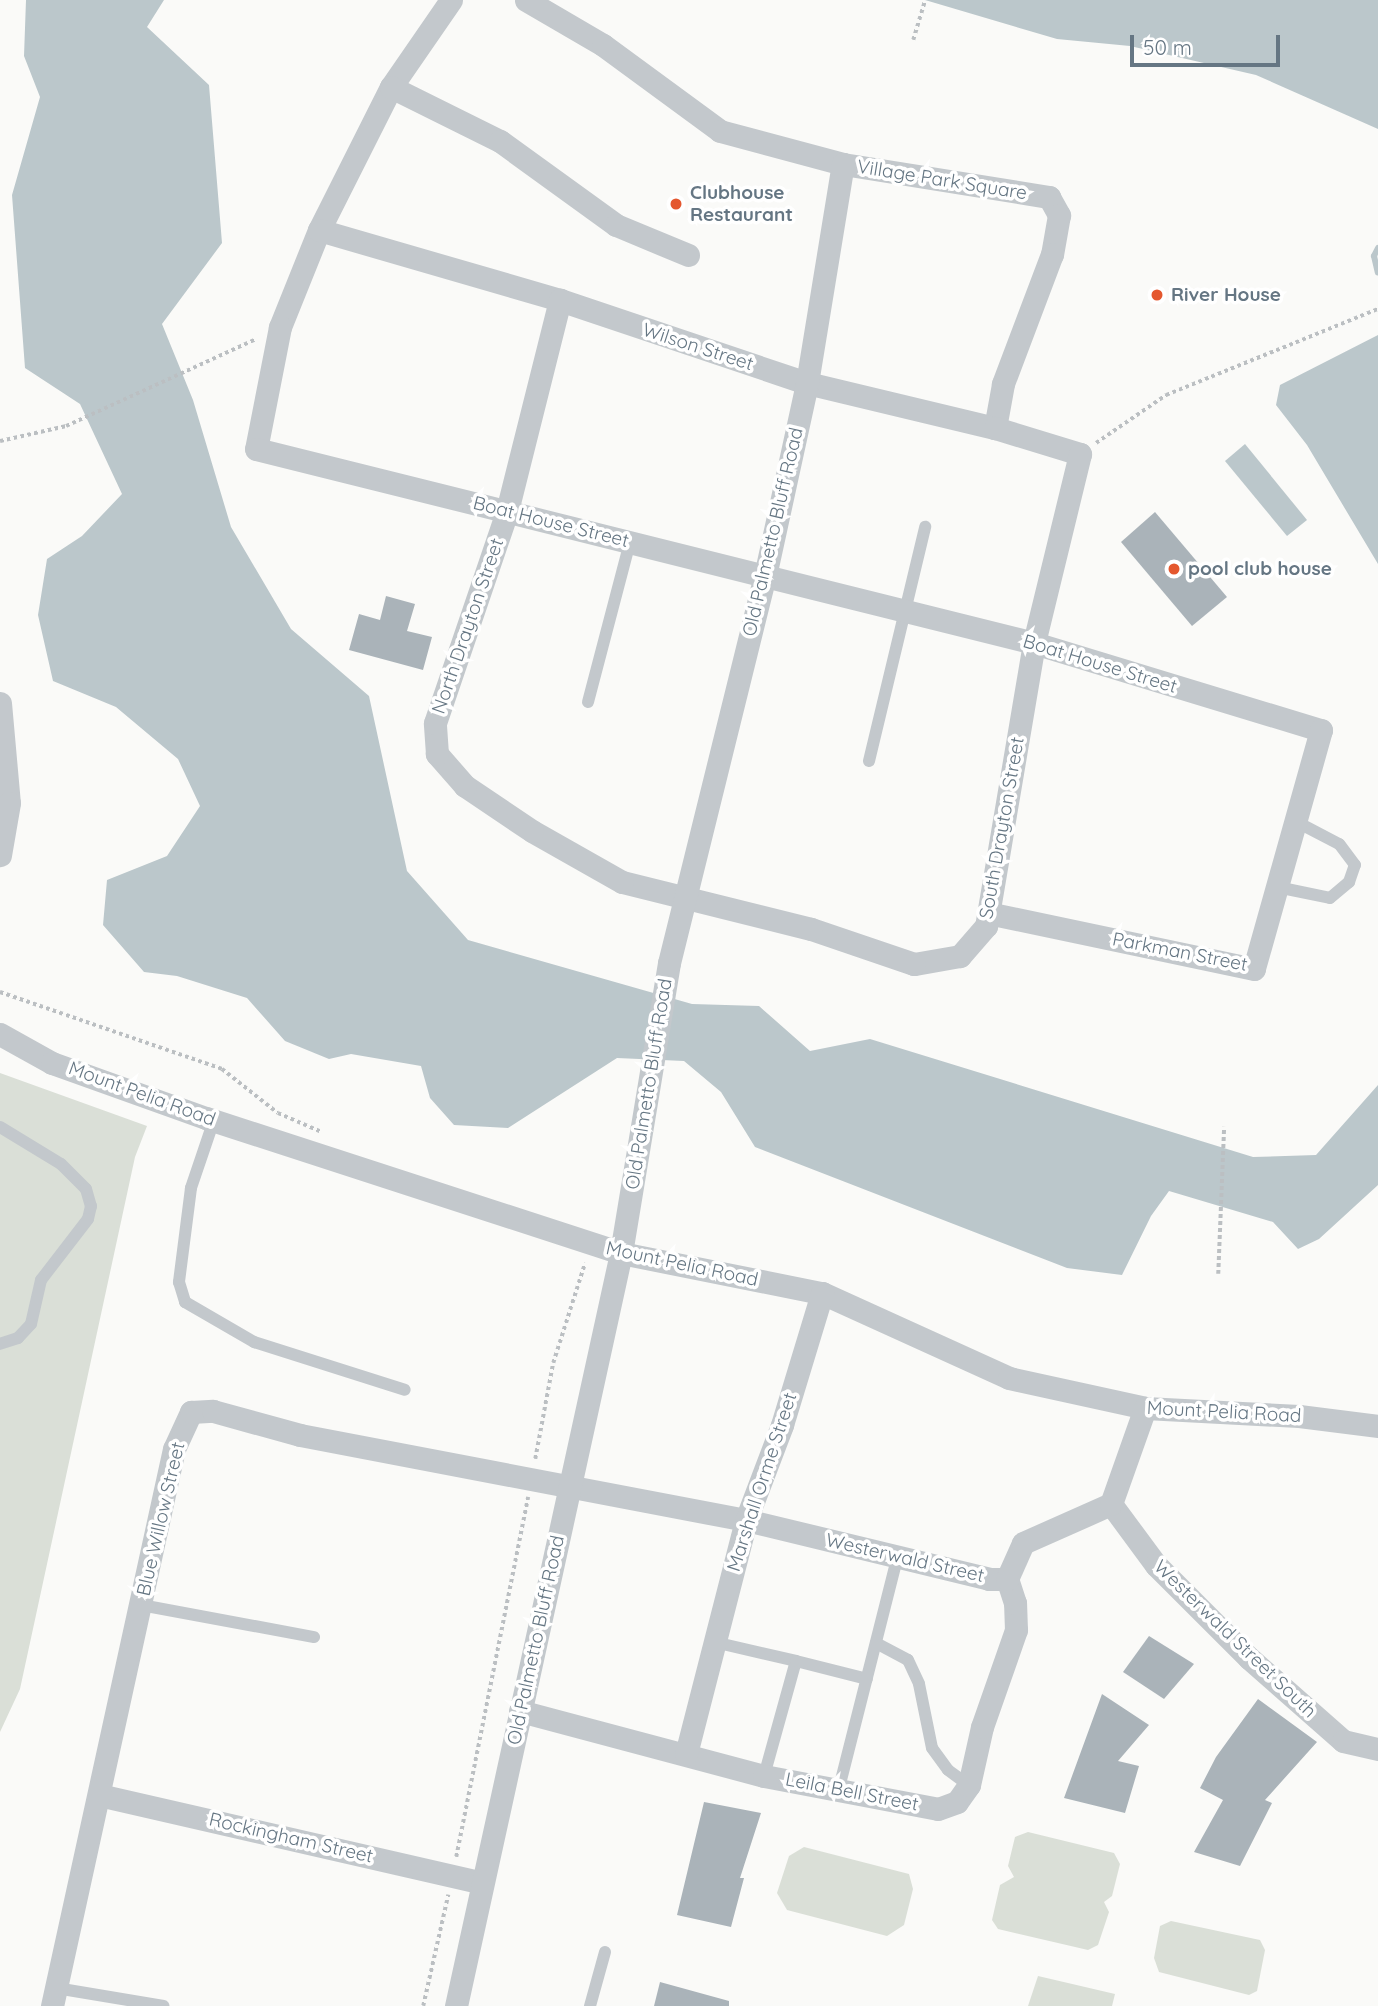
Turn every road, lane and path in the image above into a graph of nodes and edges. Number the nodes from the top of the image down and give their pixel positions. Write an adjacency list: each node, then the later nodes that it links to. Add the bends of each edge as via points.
1 (451, 0): 5 (street, Boat House Street)
2 (526, 0): 6 (street, via 603,45 720,131)
3 (925, 0): 4 (path)
4 (913, 40)
5 (391, 87): 7 (street, Boat House Street); 8 (street, via 500,141 616,225)
6 (843, 164): 12 (street, Old Palmetto Bluff Road); 13 (street, Village Park Square, via 1049,197 1059,215 1052,254 1003,384)
7 (319, 230): 9 (street, Wilson Street); 11 (street, Boat House Street)
8 (688, 256)
9 (560, 300): 12 (street, Wilson Street); 16 (street, North Drayton Street)
10 (1378, 309): 15 (path, via 1166,395)
11 (280, 327): 14 (path, via 66,426); 16 (street, Boat House Street, via 256,449)
12 (807, 383): 13 (street, Wilson Street); 19 (street, Old Palmetto Bluff Road)
13 (995, 428): 15 (street, Wilson Street)
14 (0, 441)
15 (1080, 454): 21 (street, South Drayton Street)
16 (507, 511): 18 (street, Boat House Street); 29 (street, North Drayton Street, via 435,723 437,754 465,786 532,831 622,882)
17 (925, 527): 20 (lane)
18 (630, 542): 19 (street, Boat House Street); 22 (lane)
19 (765, 576): 20 (street, Boat House Street); 29 (street, Old Palmetto Bluff Road)
20 (902, 610): 21 (street, Boat House Street); 25 (lane)
21 (1034, 643): 24 (street, Boat House Street); 30 (street, South Drayton Street)
22 (588, 702)
23 (0, 703): 27 (street, via 9,803)
24 (1321, 730): 26 (street, Parkman Street)
25 (869, 761)
26 (1296, 821): 28 (street, Parkman Street); 28 (lane, via 1339,844 1356,865 1349,882 1330,898)
27 (0, 855)
28 (1277, 887): 30 (street, Parkman Street, via 1254,970)
29 (683, 900): 30 (street, South Drayton Street, via 811,929 914,964 960,956 986,926); 38 (street, Old Palmetto Bluff Road, via 668,963)
30 (988, 913)
31 (0, 992): 36 (path, via 222,1069 278,1113)
32 (0, 1034): 33 (street, Mount Pelia Road, via 52,1063)
33 (214, 1121): 37 (street, Mount Pelia Road); 42 (lane, via 191,1188 178,1282 185,1302 254,1342)
34 (0, 1127): 41 (lane, via 61,1164 86,1189 91,1206 88,1219 41,1280 31,1324 18,1338)
35 (1224, 1127): 39 (path)
36 (329, 1134)
37 (589, 1243): 38 (street, Mount Pelia Road); 45 (path, via 581,1283 553,1363)
38 (621, 1253): 40 (street, Mount Pelia Road); 46 (street, Old Palmetto Bluff Road)
39 (1218, 1274)
40 (822, 1293): 43 (street, Mount Pelia Road, via 1009,1378); 48 (street, Marshall Orme Street, via 782,1425)
41 (0, 1344)
42 (405, 1390)
43 (1145, 1408): 44 (street, Mount Pelia Road, via 1298,1416); 47 (street)
44 (1378, 1426)
45 (531, 1480): 46 (street, Blue Willow Street); 51 (street, Blue Willow Street, via 300,1435 214,1411 191,1412 174,1449); 64 (path)
46 (569, 1488): 48 (street, Westerwald Street); 57 (street, Old Palmetto Bluff Road)
47 (1111, 1504): 50 (street, Westerwald Street, via 1023,1542); 58 (street, Westerwald Street South, via 1156,1565 1249,1658 1343,1741)
48 (746, 1520): 49 (street, Westerwald Street); 53 (street, Marshall Orme Street)
49 (897, 1558): 50 (street, Westerwald Street); 54 (lane)
50 (1007, 1579): 61 (street, via 1015,1603 1016,1630 982,1727)
51 (141, 1605): 52 (lane); 63 (street, Blue Willow Street)
52 (314, 1637)
53 (714, 1642): 55 (lane); 59 (street, Marshall Orme Street)
54 (876, 1643): 56 (lane); 61 (lane, via 908,1660 919,1684 932,1748 948,1770)
55 (796, 1661): 56 (lane); 60 (lane)
56 (867, 1679): 62 (lane)
57 (520, 1711): 59 (street, Leila Bell Street); 65 (street, Old Palmetto Bluff Road)
58 (1378, 1749)
59 (686, 1754): 60 (street, Leila Bell Street)
60 (764, 1776): 62 (street, Leila Bell Street)
61 (969, 1785): 62 (street, Leila Bell Street, via 957,1802 938,1809)
62 (839, 1788)
63 (99, 1795): 64 (street, Rockingham Street); 67 (street, Blue Willow Street)
64 (452, 1875): 65 (street, Rockingham Street); 69 (path)
65 (482, 1883): 70 (street, Old Palmetto Bluff Road)
66 (605, 1952): 71 (lane)
67 (54, 1997): 68 (lane)
68 (163, 2006)
69 (423, 2006)
70 (456, 2006)
71 (590, 2006)

